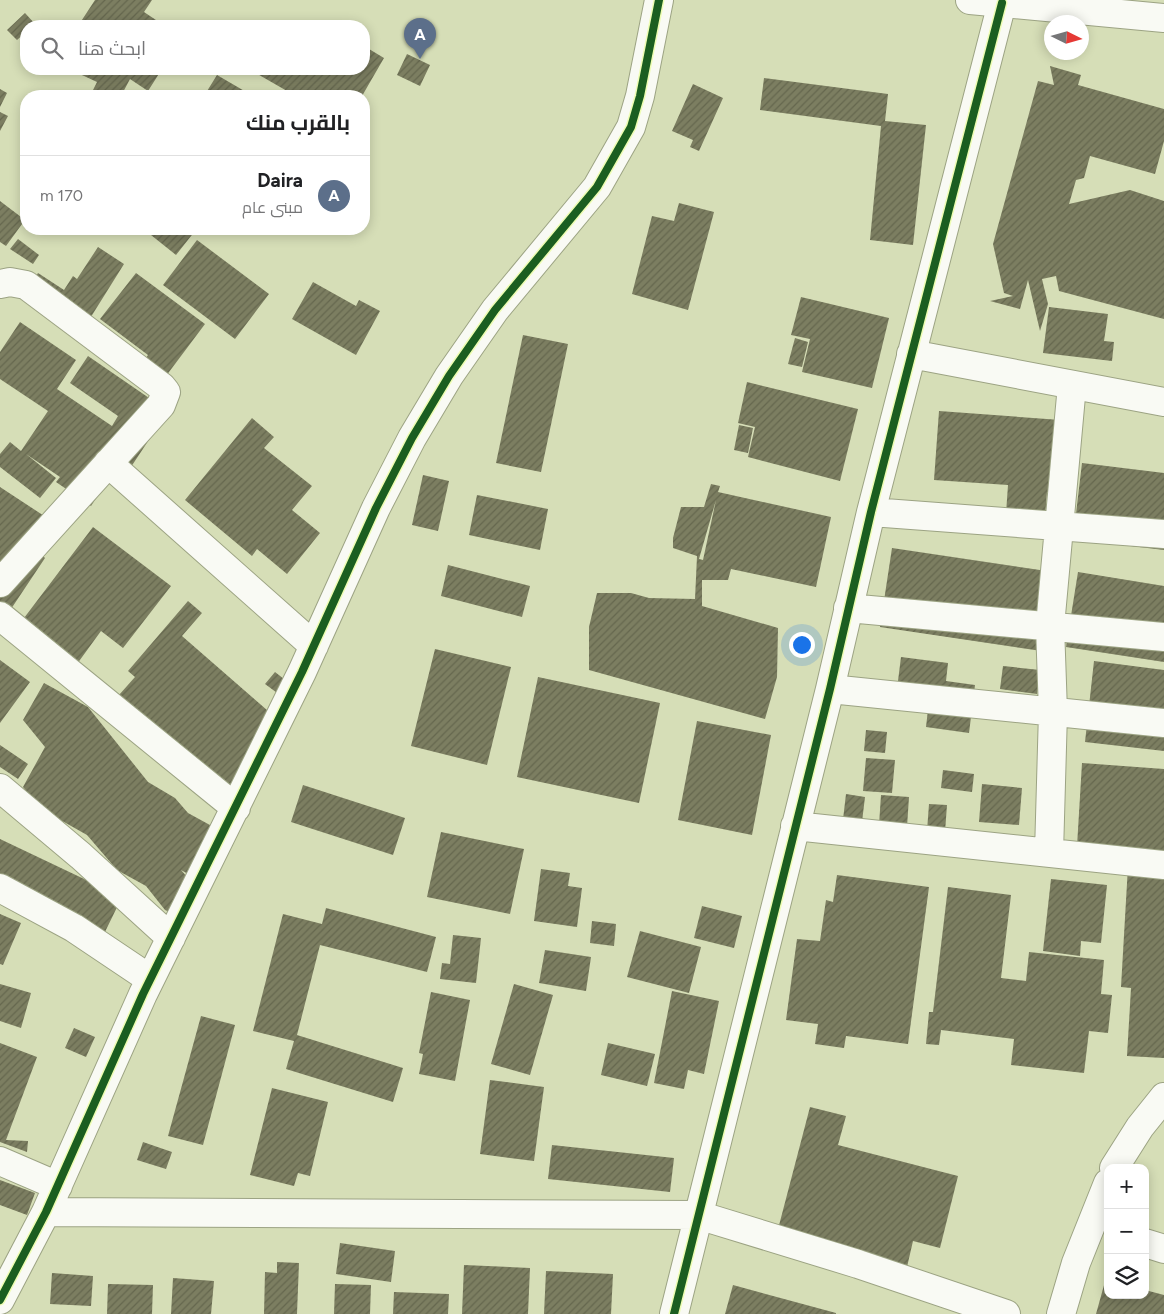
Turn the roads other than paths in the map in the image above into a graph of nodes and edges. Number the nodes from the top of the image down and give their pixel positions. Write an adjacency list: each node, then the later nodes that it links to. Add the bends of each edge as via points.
1 (659, 0): 18 (street, via 631,127 597,187 495,310 449,376 376,508)
2 (970, 0): 3 (street)
3 (1002, 3): 4 (street); 6 (street)
4 (1164, 18)
5 (0, 284): 9 (street, via 26,285 166,392 161,404)
6 (911, 354): 7 (street); 10 (street)
7 (1072, 385): 8 (street); 11 (street)
8 (1164, 402)
9 (108, 463): 13 (street); 18 (street)
10 (871, 512): 11 (street); 14 (street)
11 (1058, 526): 12 (street); 16 (street)
12 (1164, 534)
13 (0, 583)
14 (848, 608): 16 (street); 19 (street)
15 (0, 616): 23 (street)
16 (1050, 626): 17 (street); 20 (street)
17 (1164, 637)
18 (314, 646): 23 (street)
19 (830, 689): 20 (street); 24 (street)
20 (1053, 712): 21 (street); 25 (street)
21 (1164, 723)
22 (0, 788): 28 (street)
23 (236, 808): 28 (street)
24 (794, 826): 25 (street); 36 (street)
25 (1049, 853): 26 (street)
26 (1164, 865)
27 (0, 888): 29 (street, via 74,928)
28 (171, 938): 29 (street)
29 (150, 979): 33 (street)
30 (1164, 1097): 32 (street)
31 (0, 1162): 33 (street)
32 (1117, 1164)
33 (58, 1186): 35 (street)
34 (1104, 1203): 37 (street)
35 (46, 1212): 36 (street); 40 (street)
36 (698, 1215): 41 (street); 42 (street)
37 (1099, 1228): 43 (street, via 1076,1263)
38 (1149, 1244): 39 (street)
39 (1164, 1249)
40 (0, 1300)
41 (674, 1314)
42 (1006, 1314)
43 (1061, 1314)

